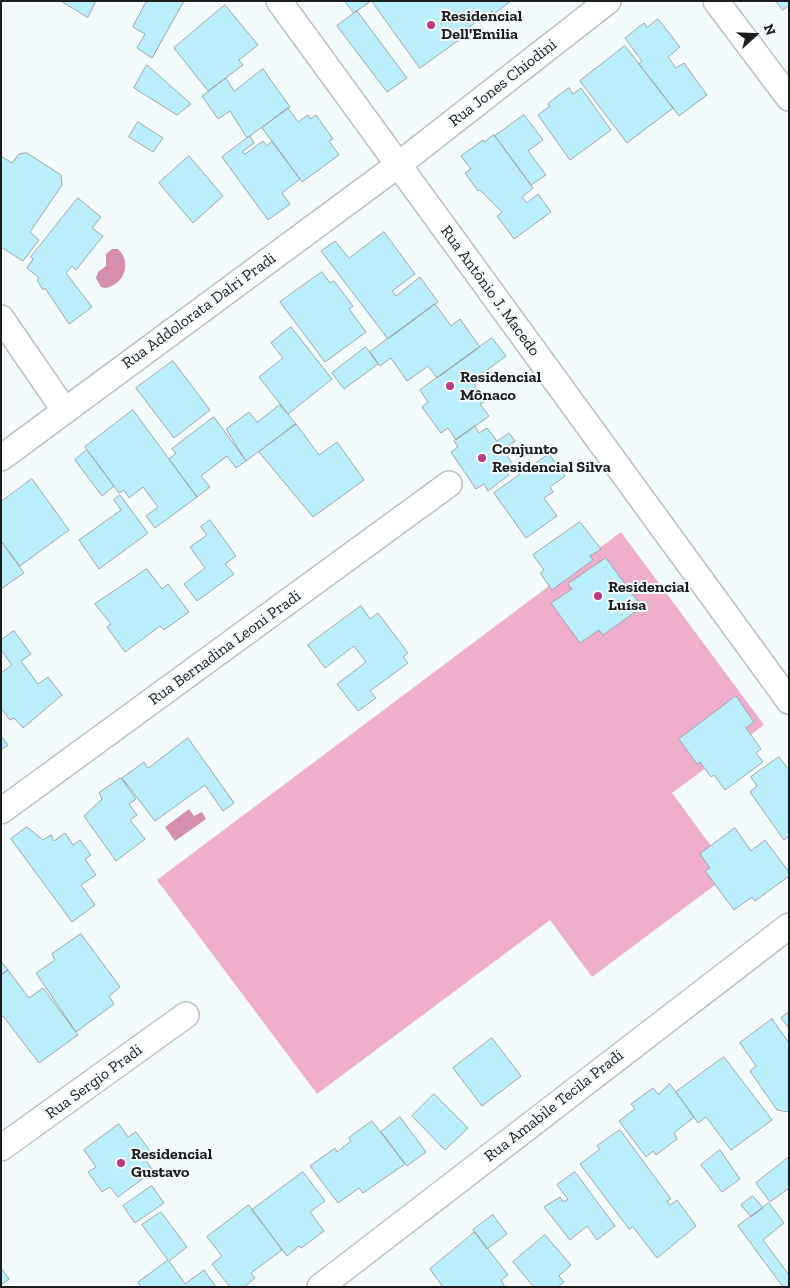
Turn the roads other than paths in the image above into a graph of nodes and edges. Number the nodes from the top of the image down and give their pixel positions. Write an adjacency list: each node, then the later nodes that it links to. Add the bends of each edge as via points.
1 (280, 1): 5 (street, Rua Antônio J. Macedo)
2 (608, 1): 5 (street, Rua Jones Chiodini)
3 (716, 1): 4 (street)
4 (789, 98)
5 (398, 165): 7 (street, Rua Addolorata Dalri Pradi); 10 (street, Rua Antônio J. Macedo)
6 (1, 318): 7 (street)
7 (65, 410): 8 (street, Rua Addolorata Dalri Pradi)
8 (1, 458)
9 (449, 484): 11 (street, Rua Bernadina Leoni Pradi)
10 (789, 701)
11 (1, 811)
12 (789, 926): 15 (street, Rua Amabile Tecila Pradi)
13 (186, 1016): 14 (street, Rua Sergio Pradi)
14 (1, 1148)
15 (320, 1287)

